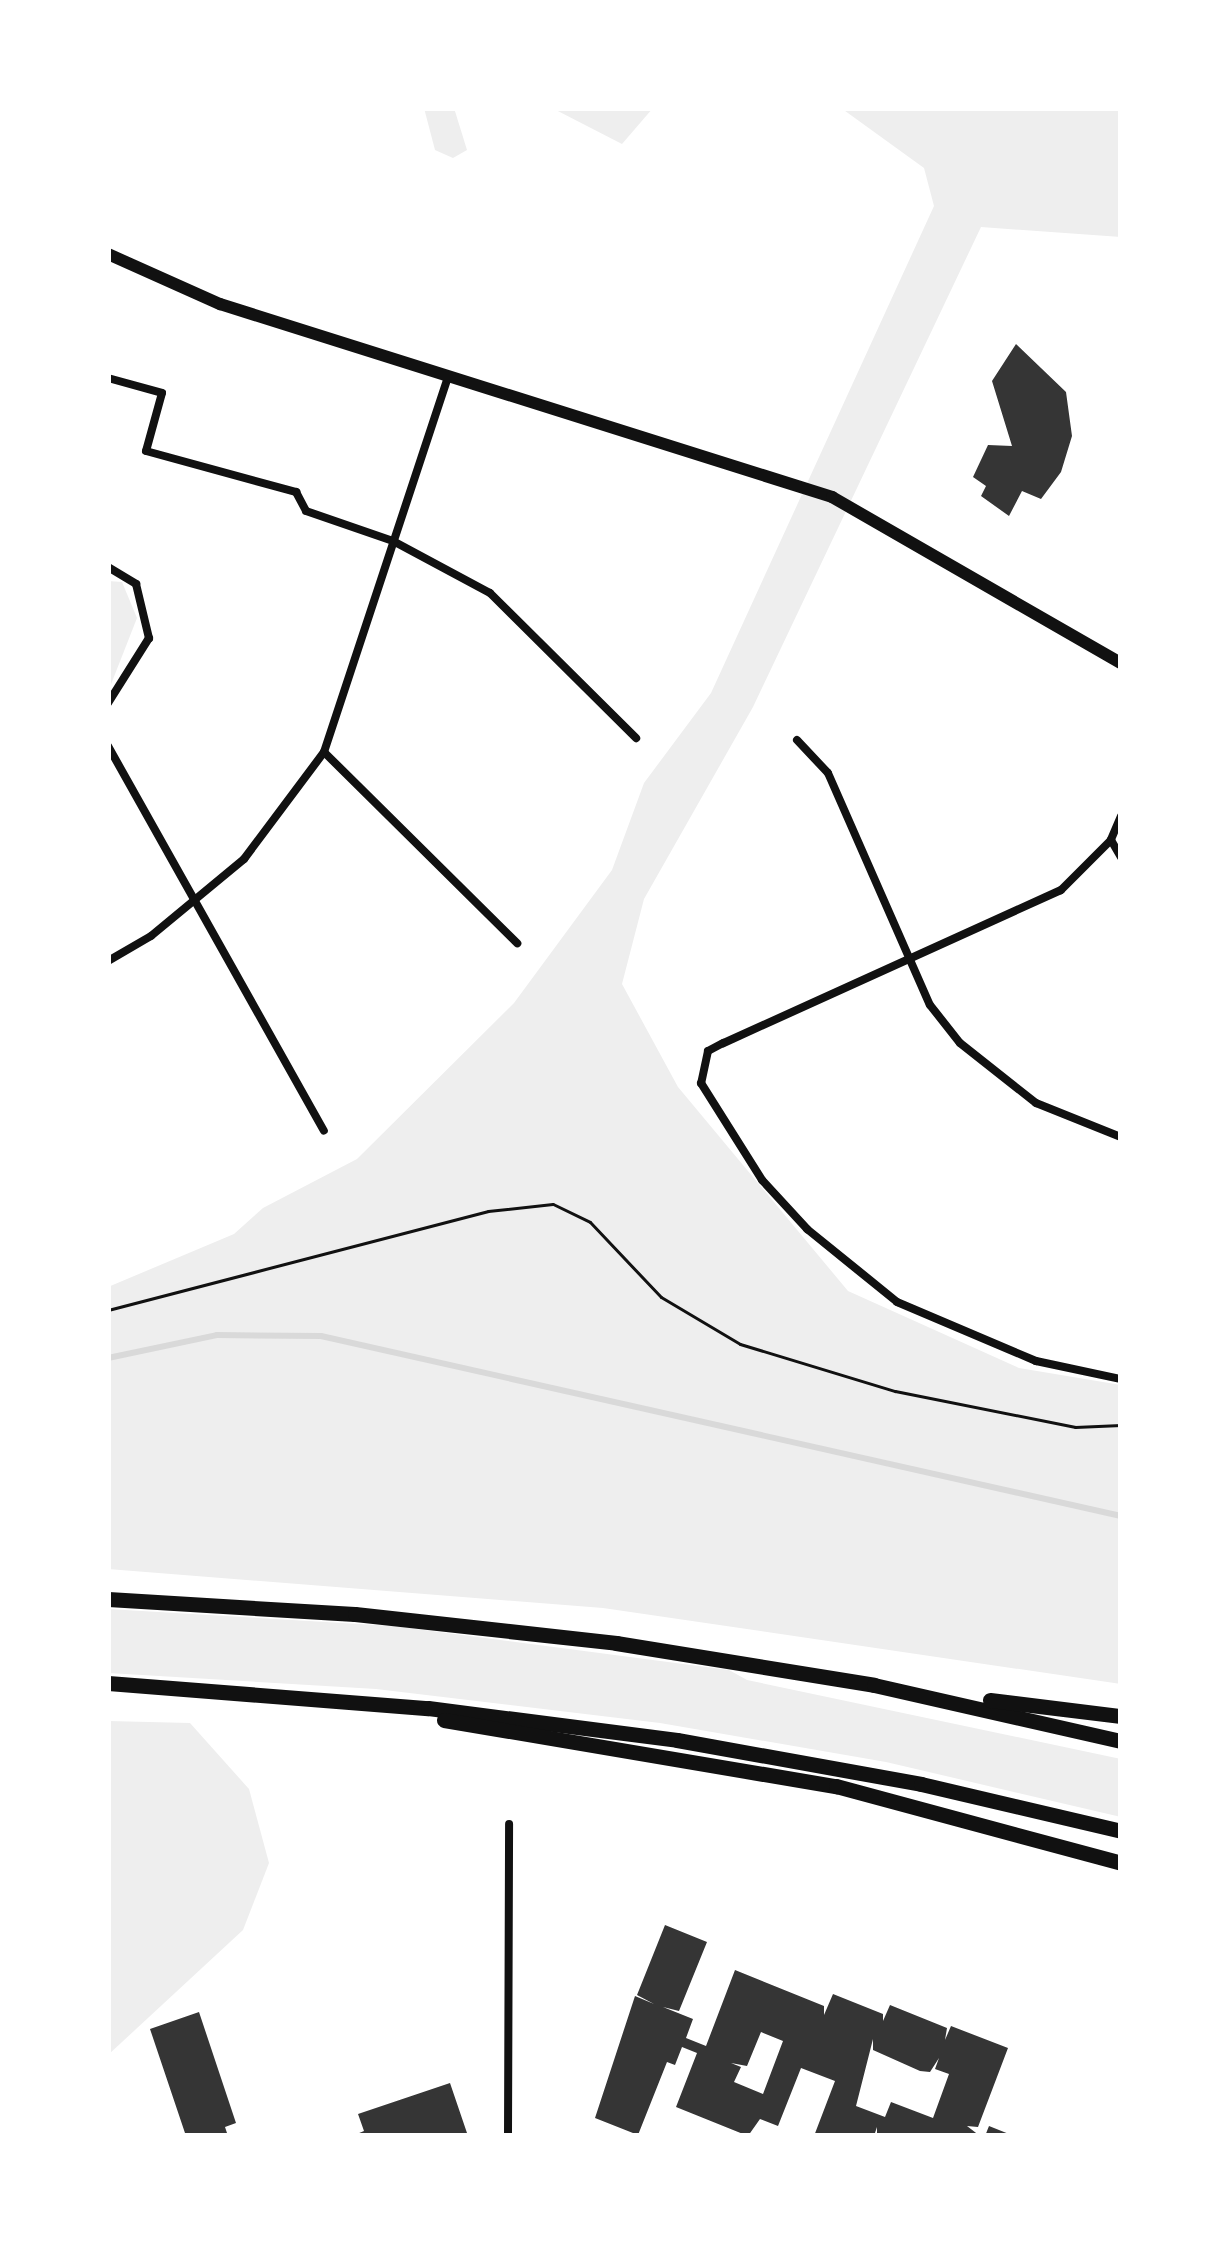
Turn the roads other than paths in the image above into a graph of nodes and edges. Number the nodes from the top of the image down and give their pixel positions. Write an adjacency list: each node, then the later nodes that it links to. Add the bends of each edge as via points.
1 (108, 254): 2 (main road, via 220,304)
2 (449, 374): 4 (street); 6 (main road, via 832,497)
3 (108, 378): 4 (street, via 162,393 146,451 296,493 306,511)
4 (393, 541): 8 (street, via 490,592); 11 (street)
5 (108, 567): 7 (street, via 136,584 149,638)
6 (1121, 663)
7 (108, 703)
8 (636, 738)
9 (796, 740): 18 (street, via 828,773 853,821)
10 (108, 746): 15 (street)
11 (324, 752): 15 (street, via 244,859); 16 (street)
12 (1121, 816): 13 (street)
13 (1111, 841): 14 (street); 18 (street, via 1061,890)
14 (1121, 857)
15 (195, 901): 17 (street); 19 (street)
16 (518, 943)
17 (108, 961)
18 (910, 963): 20 (street, via 930,1005 993,1075 1036,1103); 21 (street, via 708,1052 701,1083 723,1125 792,1213 897,1302 976,1339)
19 (324, 1131)
20 (1121, 1137)
21 (1121, 1378)
22 (108, 1599): 24 (highway, via 482,1626)
23 (108, 1683): 25 (highway)
24 (874, 1685): 26 (highway); 27 (highway)
25 (182, 1687): 29 (highway, via 677,1740); 30 (highway, via 733,1766)
26 (1121, 1716)
27 (1121, 1741)
28 (509, 1824): 31 (street)
29 (1121, 1831)
30 (1121, 1863)
31 (508, 2136)

